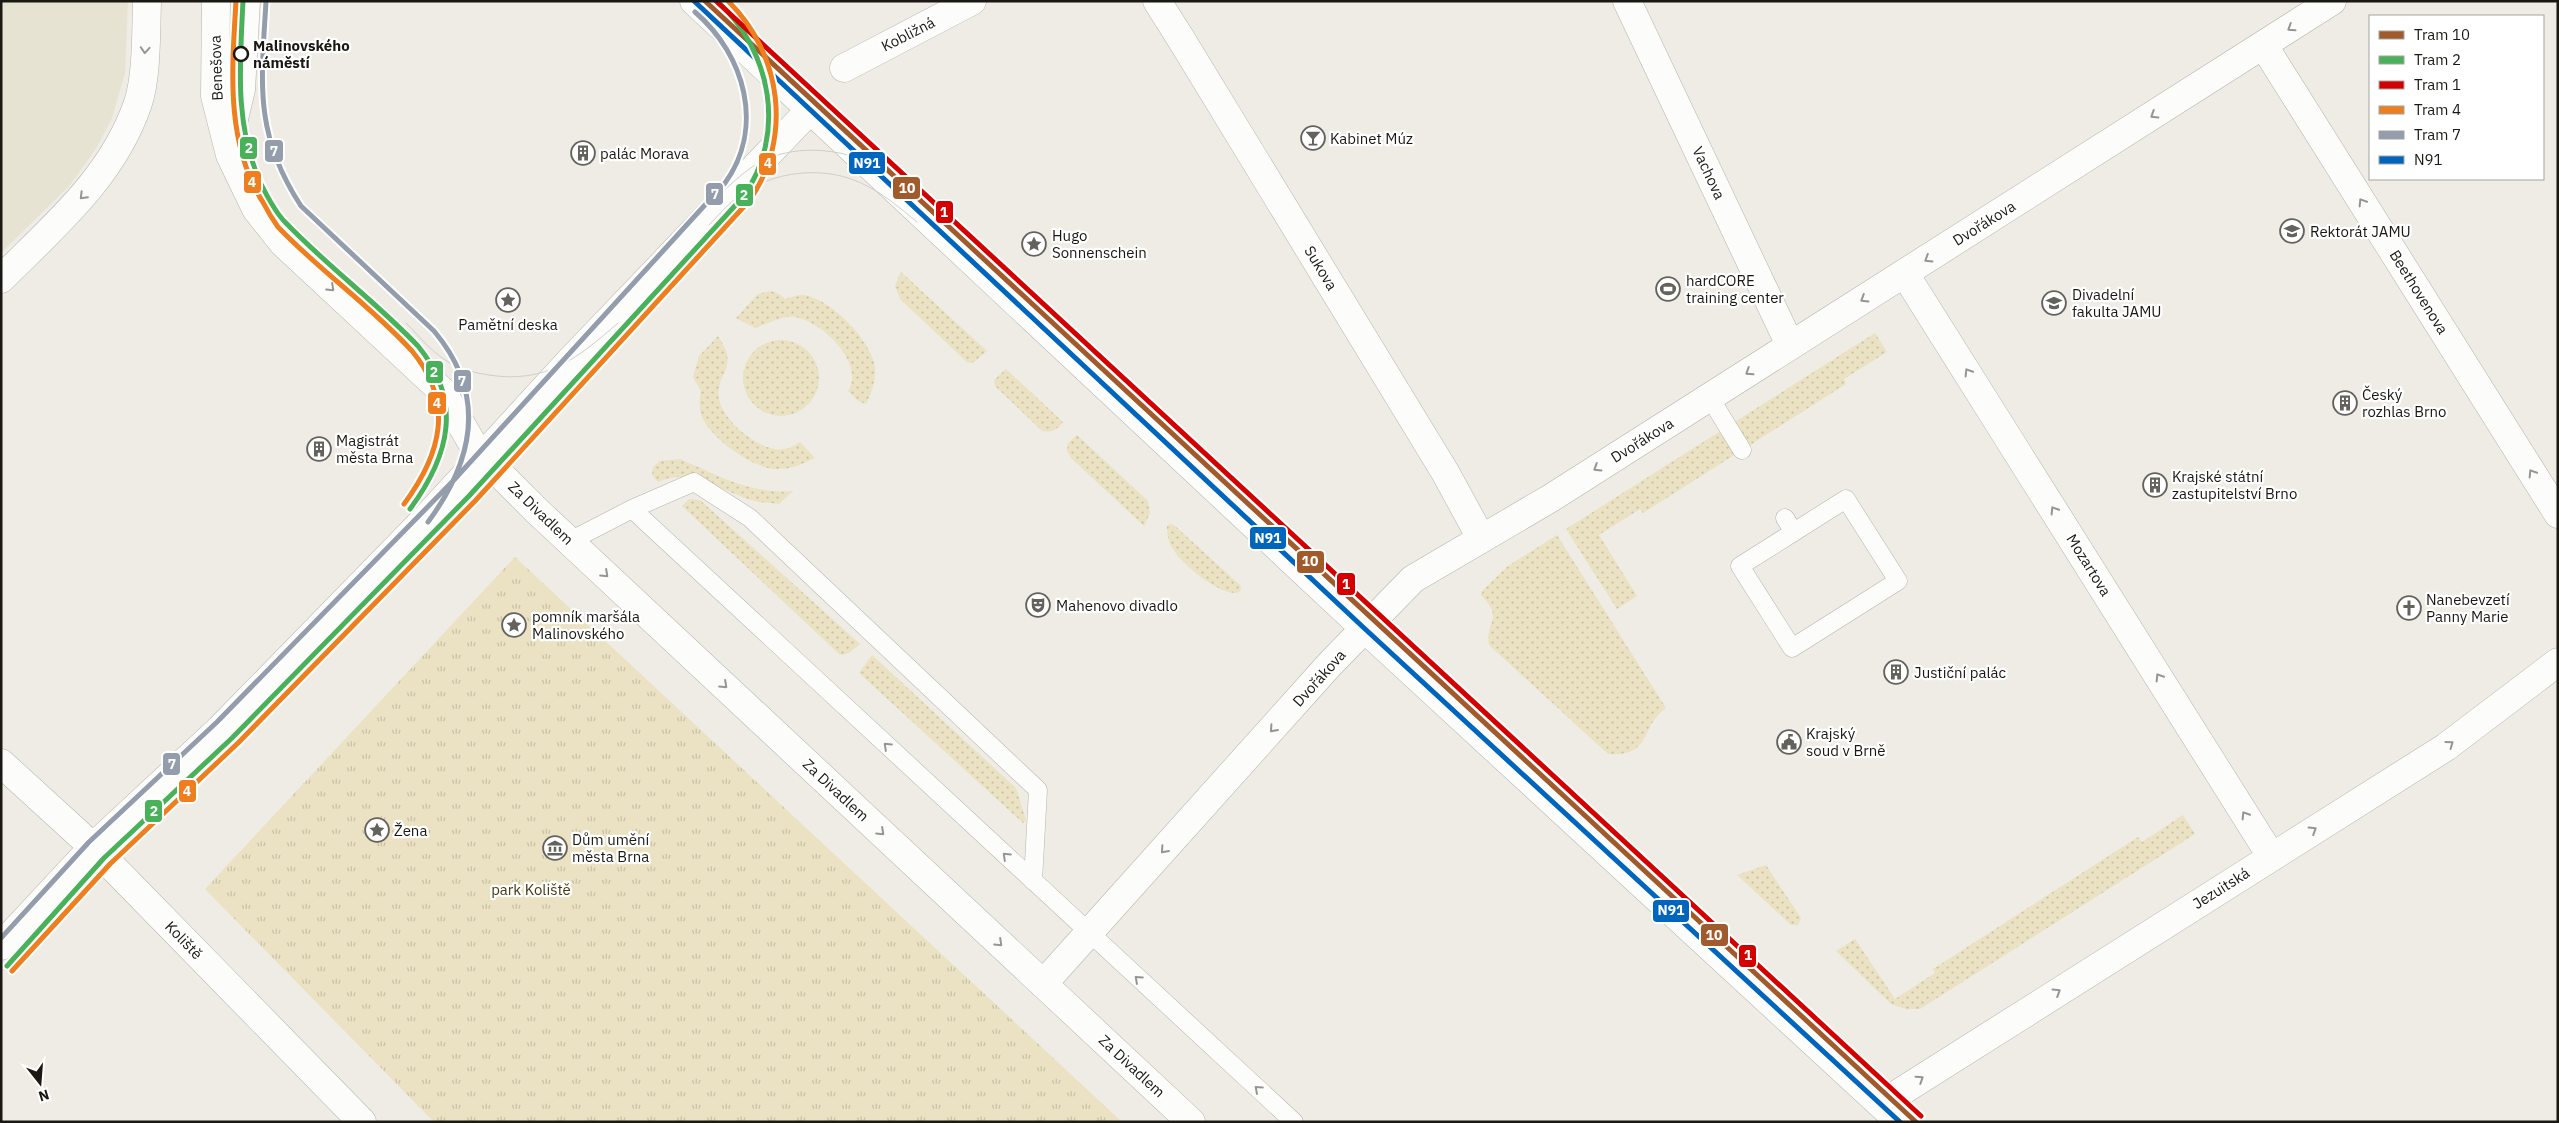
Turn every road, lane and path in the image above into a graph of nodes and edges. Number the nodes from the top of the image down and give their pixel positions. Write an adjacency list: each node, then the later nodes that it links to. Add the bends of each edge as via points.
1 (147, 1): 14 (street, one-way to 14, via 145,52 138,102 117,151 90,190)
2 (216, 1): 12 (street, Benešova, via 215,96)
3 (250, 1): 12 (lane, via 246,90)
4 (694, 1): 11 (street)
5 (972, 1): 10 (street, Kobližná)
6 (1157, 1): 22 (street, Sukova, via 1445,472)
7 (1628, 1): 15 (street, Vachova)
8 (2332, 1): 9 (street, Dvořákova, one-way to 9)
9 (2264, 46): 13 (street, Dvořákova, one-way to 13); 20 (street, Beethovenova, one-way to 9)
10 (844, 68)
11 (810, 110): 18 (street); 24 (street)
12 (230, 155): 18 (street, Benešova, one-way to 18, via 256,209 283,243 442,391)
13 (1905, 274): 15 (street, Dvořákova, one-way to 15); 28 (street, Mozartova, one-way to 13)
14 (1, 279)
15 (1790, 345): 16 (street, Dvořákova, one-way to 16)
16 (1710, 398): 17 (lane); 22 (street, Dvořákova, one-way to 22)
17 (1742, 450)
18 (482, 456): 23 (street, Za Divadlem); 27 (street, via 427,517 221,728)
19 (632, 509): 23 (lane); 29 (lane, one-way to 19); 29 (lane, via 694,482 750,518 1038,790)
20 (2558, 514)
21 (1790, 525): 21 (lane, via 1740,566 1792,648 1898,581 1846,499)
22 (1480, 538): 24 (street, Dvořákova, via 1412,579)
23 (570, 541): 32 (street, Za Divadlem, one-way to 32)
24 (1364, 628): 30 (street, Dvořákova, one-way to 30); 33 (street)
25 (2558, 662): 28 (street, Jezuitská, one-way to 25, via 2446,747)
26 (1, 763): 27 (street, Koliště)
27 (93, 847): 31 (street); 34 (street, Koliště)
28 (2271, 856): 33 (street, Jezuitská, one-way to 28, via 1891,1098)
29 (1034, 881): 30 (lane)
30 (1089, 934): 32 (street, Dvořákova); 36 (lane, one-way to 30)
31 (1, 946)
32 (1043, 984): 35 (street, Za Divadlem)
33 (1878, 1101): 37 (street)
34 (362, 1122)
35 (1191, 1122)
36 (1294, 1122)
37 (1900, 1122)

